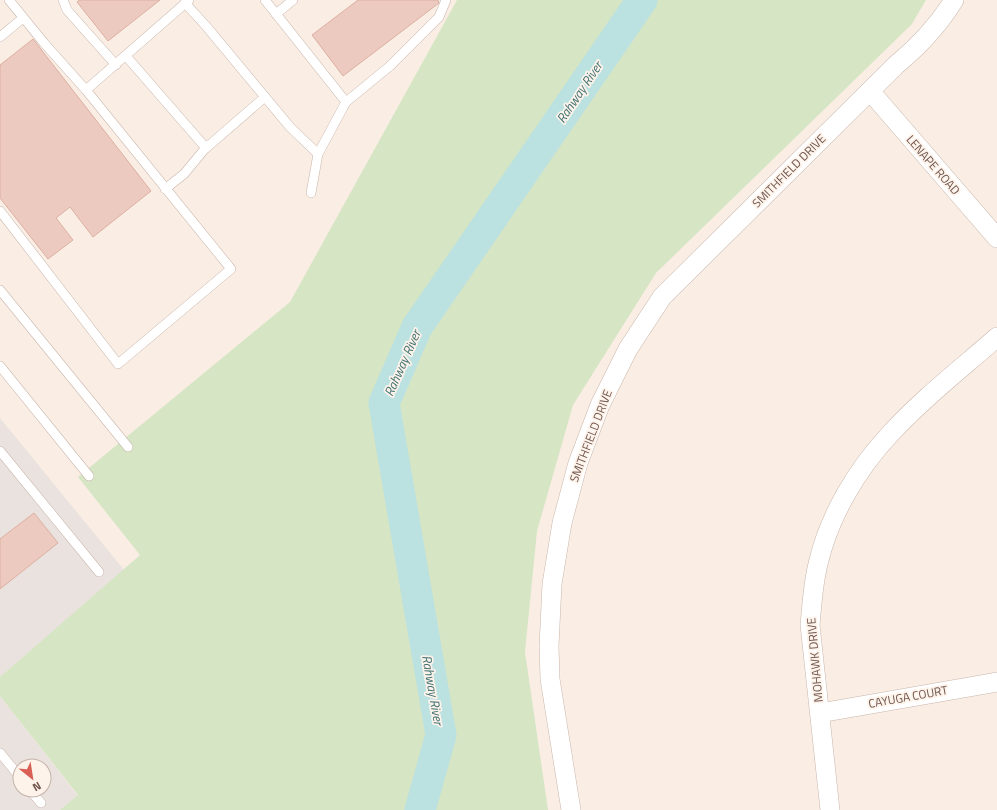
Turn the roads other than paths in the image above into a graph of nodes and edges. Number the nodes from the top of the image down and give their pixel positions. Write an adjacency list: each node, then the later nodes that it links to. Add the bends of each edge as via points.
1 (9, 0): 9 (lane)
2 (63, 0): 12 (lane, via 67,10)
3 (265, 0): 8 (lane)
4 (293, 0): 8 (lane)
5 (446, 0): 16 (lane, via 439,17 390,66)
6 (954, 0): 14 (street, SMITHFIELD DRIVE, via 932,32)
7 (187, 2): 11 (lane); 15 (lane)
8 (276, 14): 16 (lane)
9 (23, 18): 10 (lane); 13 (lane)
10 (0, 37)
11 (126, 56): 12 (lane); 17 (lane, via 206,148)
12 (116, 65): 13 (lane)
13 (86, 90): 19 (lane)
14 (870, 91): 22 (street, LENAPE ROAD); 36 (street, SMITHFIELD DRIVE, via 662,297 628,349 600,405 578,463 562,523 552,584 550,679)
15 (265, 97): 17 (lane); 18 (lane, via 290,127)
16 (346, 102): 18 (lane)
17 (208, 146): 19 (lane, via 184,174)
18 (318, 154): 20 (lane)
19 (165, 189): 21 (lane, via 231,269 118,364)
20 (311, 193)
21 (0, 211)
22 (997, 238)
23 (0, 290): 26 (lane)
24 (997, 337): 31 (street, MOHAWK DRIVE, via 891,432 873,454 841,504 818,563 813,594 810,625)
25 (0, 366): 28 (lane)
26 (128, 448)
27 (0, 451): 29 (lane)
28 (89, 476)
29 (99, 572)
30 (997, 682): 31 (street, CAYUGA COURT)
31 (820, 713): 37 (street, MOHAWK DRIVE)
32 (0, 753): 33 (lane)
33 (12, 768)
34 (37, 798): 35 (lane)
35 (41, 803)
36 (571, 810)
37 (830, 810)

